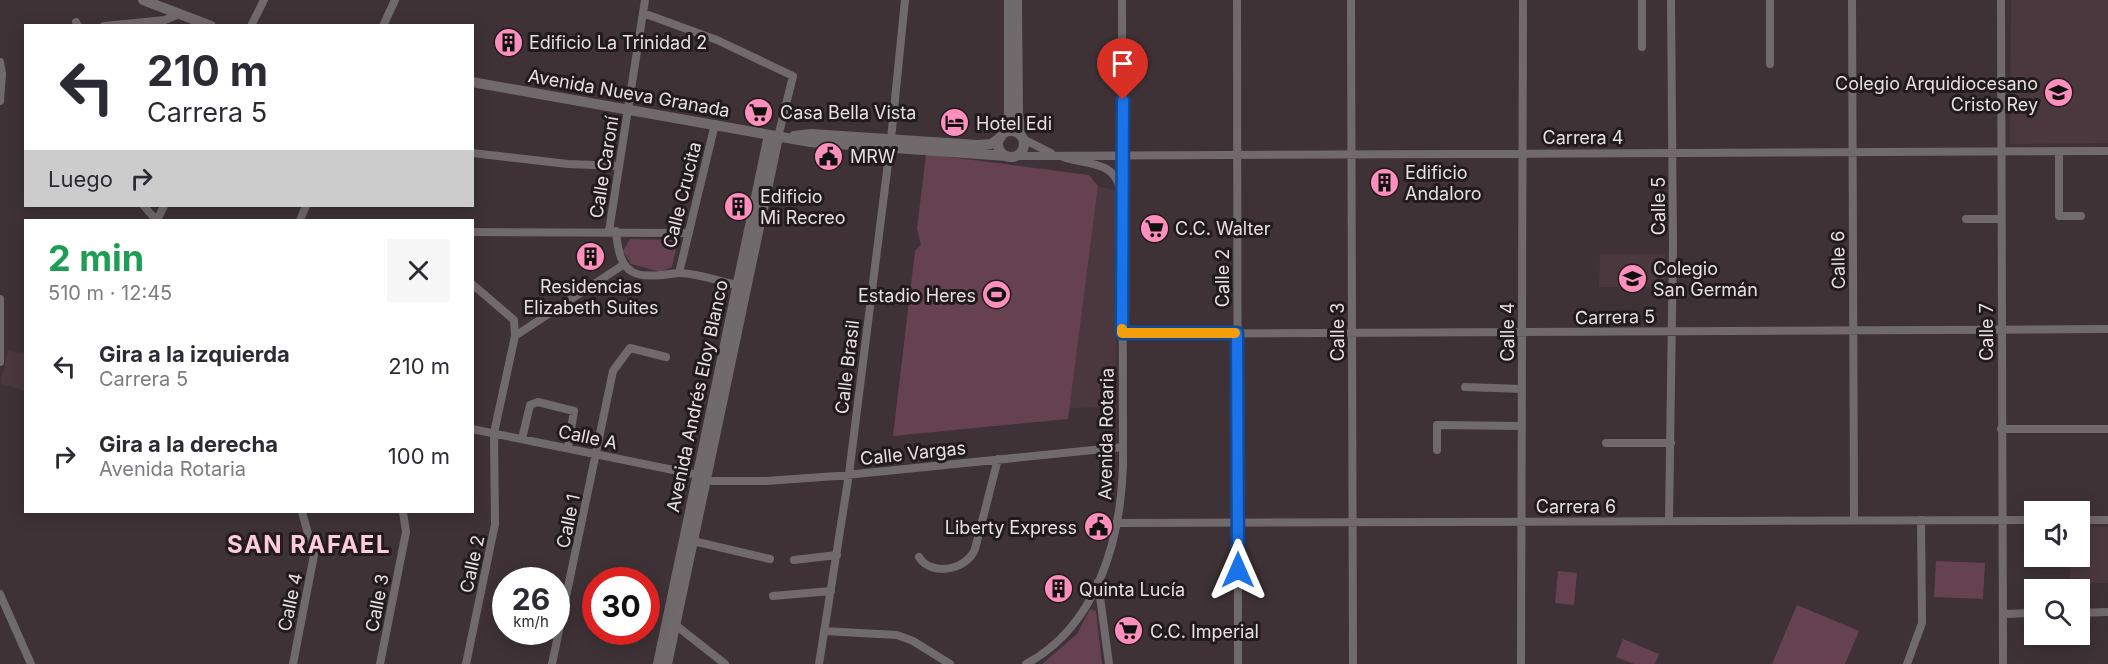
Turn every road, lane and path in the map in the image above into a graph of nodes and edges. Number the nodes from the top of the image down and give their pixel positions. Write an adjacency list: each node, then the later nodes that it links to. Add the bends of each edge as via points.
1 (143, 0): 18 (street)
2 (264, 0): 21 (street)
3 (395, 0): 22 (street)
4 (645, 0): 17 (street, Calle Caroní)
5 (905, 0): 33 (street, Calle Brasil)
6 (1009, 0): 31 (street, via 1009,113 1008,127)
7 (1017, 0): 32 (street, via 1018,113)
8 (1122, 0): 44 (street)
9 (1237, 0): 41 (street, Calle 2)
10 (1351, 0): 42 (street, Calle 3)
11 (1523, 0): 40 (street, Calle 4)
12 (1642, 0): 23 (street)
13 (1671, 0): 37 (street, Calle 5)
14 (1770, 0): 25 (street)
15 (1852, 0): 38 (street, Calle 6)
16 (2001, 0): 34 (street, Calle 7)
17 (643, 13): 28 (street, Calle Caroní); 30 (street, via 717,40 793,76)
18 (179, 14): 19 (street, via 165,20); 20 (street)
19 (124, 24)
20 (206, 24)
21 (252, 24)
22 (385, 24)
23 (1642, 47)
24 (0, 62): 27 (street)
25 (1770, 64)
26 (474, 82): 28 (street, Avenida Nueva Granada)
27 (0, 101)
28 (628, 108): 29 (street, Avenida Nueva Granada); 46 (street, Calle Caroní)
29 (715, 124): 30 (street, Avenida Nueva Granada); 55 (street, Calle Crucita)
30 (774, 136): 33 (street, Avenida Nueva Granada, via 810,142); 59 (street, Avenida Andrés Eloy Blanco); 88 (street, Avenida Andrés Eloy Blanco)
31 (1002, 136): 32 (street, via 1013,132); 33 (street, Avenida Nueva Granada, via 987,144); 45 (street, via 1000,149)
32 (1022, 138): 43 (street, Carrera 4); 45 (street, via 1023,149)
33 (891, 143): 45 (street, Avenida Nueva Granada); 87 (street, Calle Brasil)
34 (2001, 151): 35 (street, Carrera 4); 38 (street, Carrera 4); 52 (street, Calle 7)
35 (2059, 151): 36 (street, Carrera 4); 49 (street, via 2059,216)
36 (2108, 151)
37 (1672, 152): 38 (street, Carrera 4); 40 (street, Carrera 4); 64 (street, Calle 5)
38 (1852, 152): 62 (street, Calle 6)
39 (474, 153): 46 (street)
40 (1522, 153): 42 (street, Carrera 4); 68 (street, Calle 4)
41 (1237, 154): 42 (street, Carrera 4); 44 (street, Carrera 4); 66 (street, Calle 2)
42 (1352, 154): 67 (street, Calle 3)
43 (1058, 155): 44 (street, Carrera 4); 45 (street, Carrera 4); 47 (street, Avenida Rotaria, via 1107,168 1116,177)
44 (1123, 155): 47 (street, Avenida Rotaria)
45 (1012, 156)
46 (618, 166): 53 (street, Calle Caroní)
47 (1122, 200): 65 (street, Avenida Rotaria)
48 (145, 207): 50 (street)
49 (2080, 216)
50 (155, 219)
51 (1966, 219): 52 (street)
52 (2001, 219): 63 (street, Calle 7)
53 (613, 231): 54 (street); 55 (street); 56 (street, Calle Caroní)
54 (474, 232)
55 (689, 232): 57 (street, Calle Crucita)
56 (623, 265): 57 (street, via 654,276); 69 (street)
57 (679, 273): 59 (street)
58 (474, 281): 69 (street, via 514,320)
59 (738, 285): 88 (street, Avenida Andrés Eloy Blanco)
60 (0, 299): 71 (street)
61 (2108, 329): 63 (street, Carrera 5)
62 (1854, 330): 63 (street, Carrera 5); 64 (street, Carrera 5); 91 (street, Calle 6)
63 (2001, 330): 76 (street, Calle 7)
64 (1672, 331): 68 (street, Carrera 5); 81 (street, Calle 5)
65 (1122, 333): 66 (street, Carrera 5); 82 (street, Avenida Rotaria)
66 (1237, 333): 67 (street, Carrera 5); 101 (street, Calle 2)
67 (1352, 333): 68 (street, Carrera 5); 99 (street, Calle 3)
68 (1522, 333): 73 (street, Calle 4)
69 (515, 336): 78 (street, Calle 2)
70 (666, 357): 85 (street, Calle 1, via 630,348 614,371)
71 (0, 362)
72 (1465, 387): 73 (street)
73 (1522, 389): 74 (street, Calle 4)
74 (1522, 426): 84 (street, via 1437,425); 97 (street, Calle 4)
75 (474, 429): 78 (street, Calle A)
76 (2001, 429): 77 (street); 93 (street, Calle 7)
77 (2108, 429)
78 (494, 433): 79 (street, Calle A); 121 (street, Calle 2, via 495,524)
79 (522, 439): 83 (street, Calle A); 83 (street, via 529,407 538,402 574,411)
80 (1606, 443): 81 (street)
81 (1671, 443): 98 (street, Calle 5)
82 (1123, 447): 86 (street, Calle Vargas); 100 (street, Avenida Rotaria)
83 (568, 448): 85 (street, Calle A)
84 (1437, 450)
85 (597, 454): 88 (street, Calle A); 122 (street, Calle 1)
86 (998, 459): 87 (street, Calle Vargas); 104 (street, via 969,561 940,568 930,567)
87 (849, 474): 88 (street, Calle Vargas, via 766,481); 103 (street, Calle Brasil)
88 (702, 478): 102 (street, Avenida Andrés Eloy Blanco); 115 (street, Avenida Andrés Eloy Blanco)
89 (302, 513): 119 (street, Calle 4, via 314,555)
90 (403, 513): 120 (street, Calle 3, via 406,532)
91 (1854, 520): 92 (street, Carrera 6); 98 (street, Carrera 6)
92 (1921, 520): 93 (street, Carrera 6); 133 (street, via 1922,622)
93 (2002, 520): 94 (street, Carrera 6); 113 (street, Calle 7)
94 (2024, 520)
95 (2090, 520): 96 (street)
96 (2108, 520)
97 (1522, 521): 98 (street, Carrera 6); 99 (street, Carrera 6); 132 (street, Calle 4)
98 (1669, 521)
99 (1353, 522): 101 (street, Carrera 6); 131 (street, Calle 3)
100 (1118, 523): 101 (street, Carrera 6); 107 (street, Avenida Rotaria)
101 (1238, 523): 130 (street, Calle 2)
102 (693, 541): 105 (street); 115 (street, Avenida Andrés Eloy Blanco)
103 (837, 555): 106 (street); 108 (street, Calle Brasil)
104 (919, 557)
105 (770, 559)
106 (794, 560)
107 (1098, 582): 117 (street, via 1074,626); 129 (street, Avenida Rotaria)
108 (831, 591): 110 (street); 116 (street, Calle Brasil)
109 (0, 594): 118 (street)
110 (773, 596)
111 (2108, 612): 112 (street)
112 (2090, 613)
113 (2003, 614): 114 (street); 134 (street, Calle 7)
114 (2024, 614)
115 (671, 622): 123 (street, Avenida Andrés Eloy Blanco); 124 (street, Avenida Andrés Eloy Blanco); 125 (street)
116 (824, 631): 126 (street, Calle Brasil); 127 (street, via 897,634)
117 (1034, 661): 128 (street)
118 (31, 664)
119 (293, 664)
120 (380, 664)
121 (466, 664)
122 (552, 664)
123 (657, 664)
124 (667, 664)
125 (725, 664)
126 (819, 664)
127 (950, 664)
128 (1026, 664)
129 (1109, 664)
130 (1238, 664)
131 (1353, 664)
132 (1521, 664)
133 (1907, 664)
134 (2003, 664)

